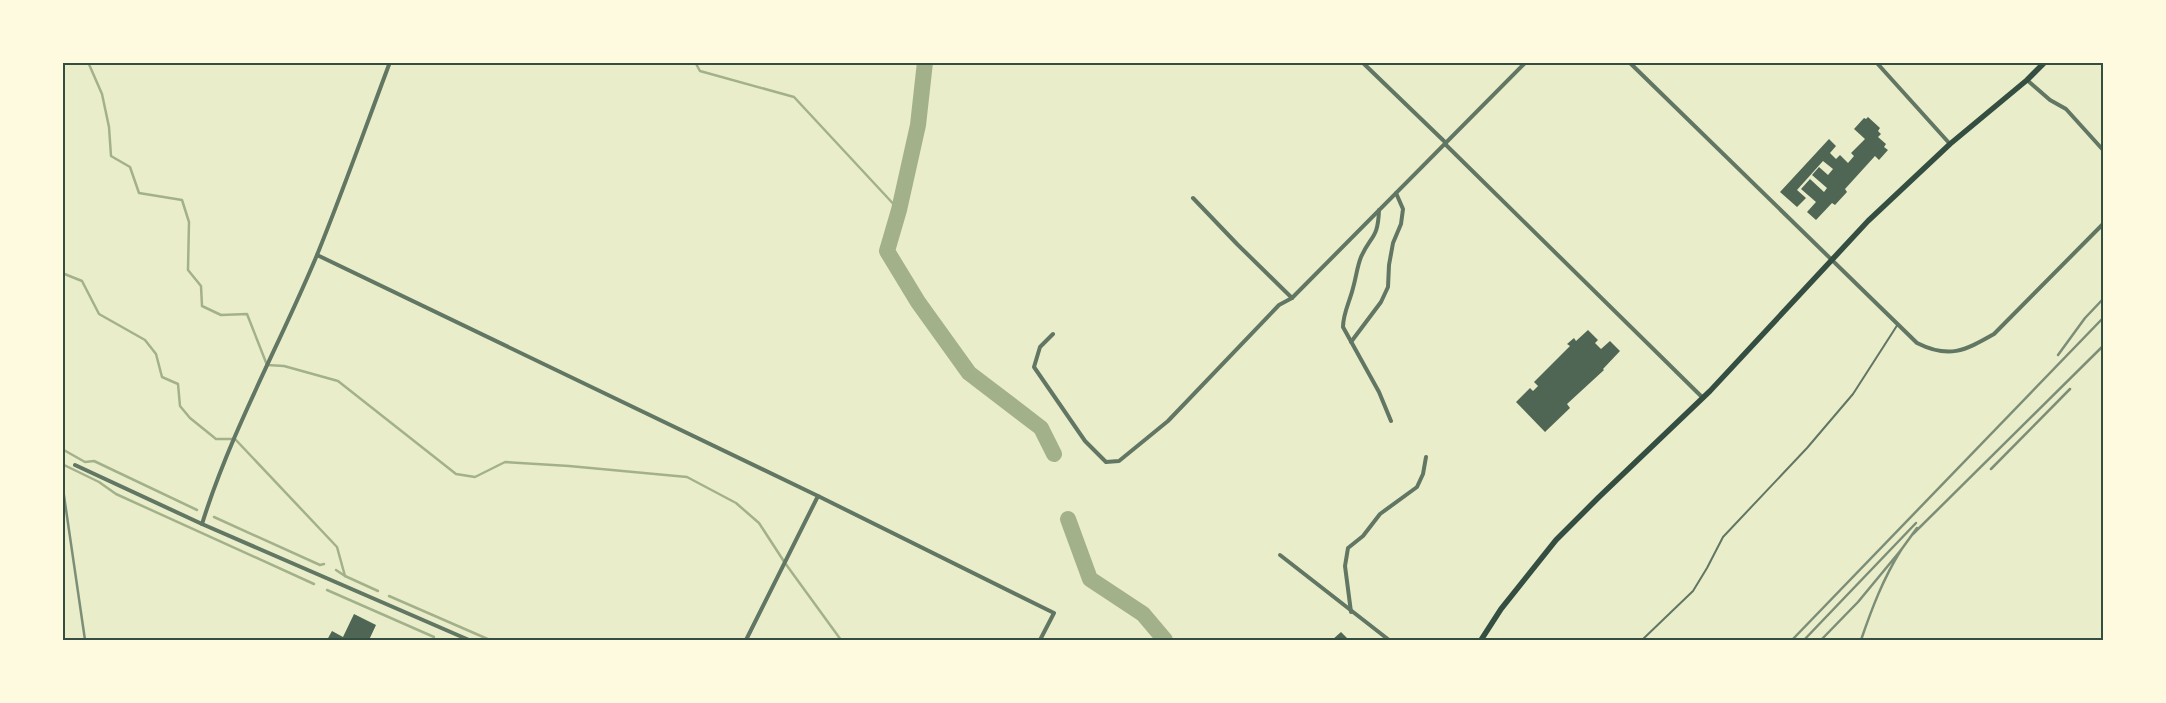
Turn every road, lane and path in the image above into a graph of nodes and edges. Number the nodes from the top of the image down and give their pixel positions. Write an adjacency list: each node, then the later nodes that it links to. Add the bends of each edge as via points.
1 (390, 62): 15 (street)
2 (1362, 62): 8 (street)
3 (1526, 62): 8 (street)
4 (1629, 62): 16 (street)
5 (1876, 62): 9 (street)
6 (2045, 62): 7 (main road)
7 (2026, 80): 9 (main road); 10 (street, via 2066,109)
8 (1446, 144): 11 (street); 21 (street)
9 (1950, 144): 16 (main road)
10 (2104, 150)
11 (1396, 193): 13 (street); 20 (street, via 1403,209 1393,243 1388,287 1381,302)
12 (1193, 198): 17 (street)
13 (1379, 210): 17 (street); 20 (street, via 1379,228 1362,256 1343,320)
14 (2104, 223): 18 (street, via 1994,334 1973,346 1950,353 1930,349 1917,343)
15 (317, 255): 25 (street); 26 (street, via 224,465)
16 (1832, 258): 18 (street); 21 (main road)
17 (1292, 298): 19 (street, via 1279,305 1168,421 1119,461 1106,462 1086,442 1034,367 1040,347)
18 (1898, 324): 34 (lane, via 1853,394 1723,537 1693,591)
19 (1054, 334)
20 (1351, 342): 22 (street, via 1379,392)
21 (1703, 398): 33 (main road, via 1556,540 1501,609)
22 (1391, 422)
23 (1426, 457): 28 (street, via 1417,487 1380,514 1363,536 1348,548 1345,566)
24 (74, 465): 26 (street)
25 (818, 496): 30 (street); 31 (street, via 1054,613)
26 (202, 524): 29 (street)
27 (1280, 555): 28 (street)
28 (1351, 612): 32 (street)
29 (469, 640)
30 (746, 640)
31 (1040, 640)
32 (1389, 640)
33 (1481, 640)
34 (1642, 640)

